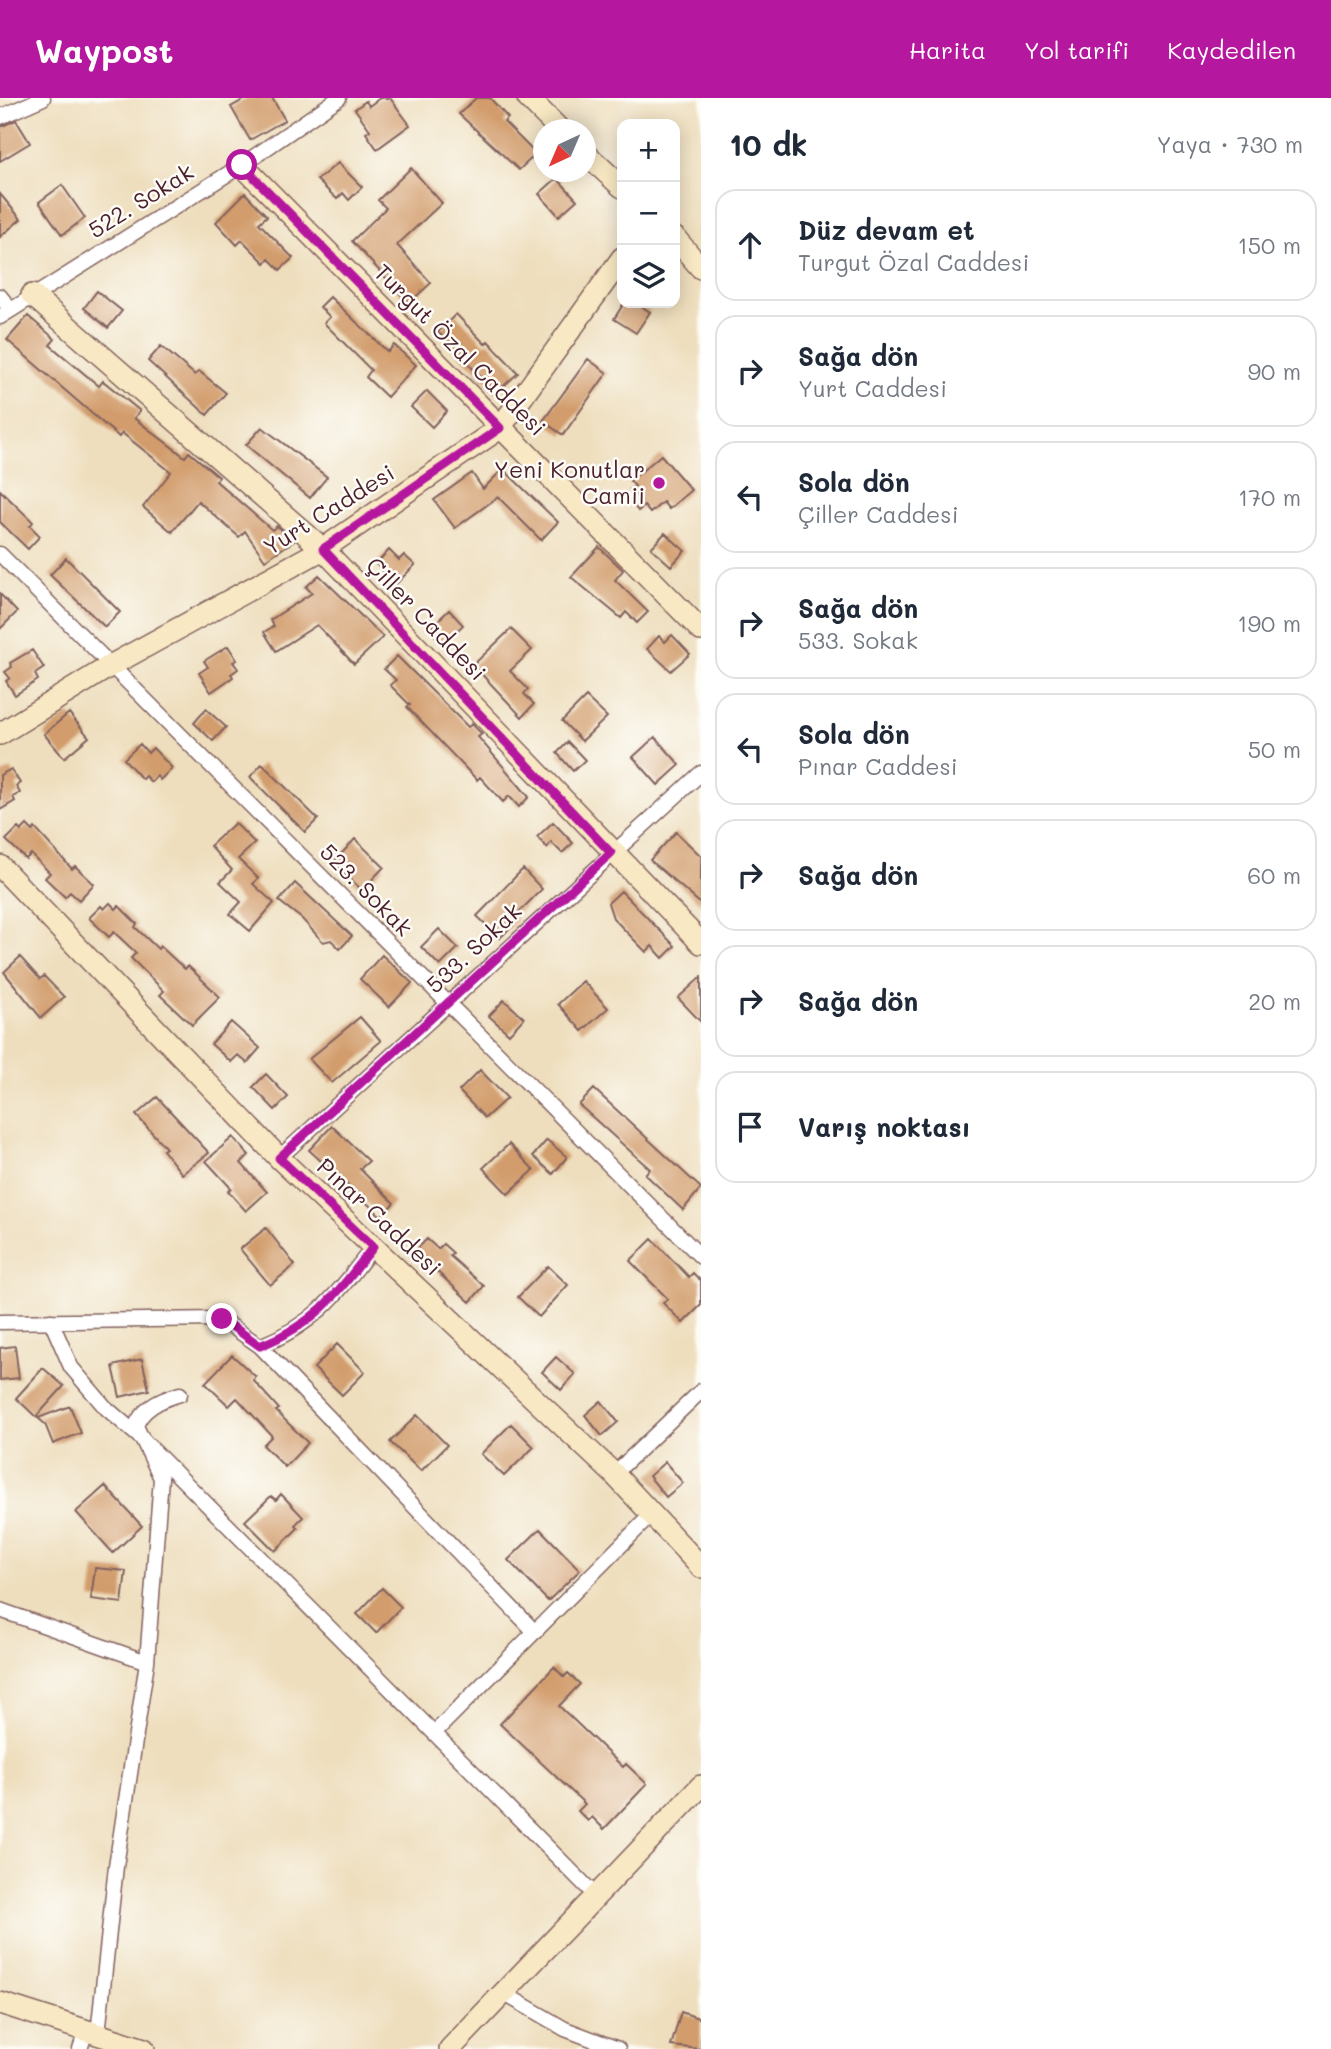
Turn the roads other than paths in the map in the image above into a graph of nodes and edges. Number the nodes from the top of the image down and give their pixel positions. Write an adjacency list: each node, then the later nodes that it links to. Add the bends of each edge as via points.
1 (43, 98): 4 (street)
2 (339, 98): 7 (street, 522. Sokak)
3 (528, 98): 5 (street)
4 (0, 117)
5 (549, 119)
6 (596, 163): 8 (street)
7 (242, 165): 12 (street, 522. Sokak); 15 (street, Turgut Özal Caddesi)
8 (617, 182)
9 (680, 244): 11 (street)
10 (617, 265): 15 (street, Yurt Caddesi)
11 (701, 268)
12 (32, 295): 14 (street, 522. Sokak); 16 (street, Çiller Caddesi)
13 (0, 296): 14 (street)
14 (5, 314)
15 (500, 428): 16 (street, Yurt Caddesi); 18 (street, Turgut Özal Caddesi)
16 (323, 549): 19 (street, Yurt Caddesi); 22 (street, Çiller Caddesi)
17 (0, 554): 19 (street, 523. Sokak)
18 (701, 631)
19 (110, 666): 20 (street, Yurt Caddesi); 25 (street, 523. Sokak)
20 (0, 734)
21 (701, 774): 22 (street, 533. Sokak)
22 (611, 853): 24 (street, Çiller Caddesi); 25 (street, 533. Sokak)
23 (3, 874): 26 (street, Pınar Caddesi)
24 (701, 943)
25 (447, 1003): 26 (street, 533. Sokak); 28 (street, 523. Sokak)
26 (279, 1158): 27 (street, Pınar Caddesi)
27 (373, 1247): 31 (street, via 320,1313); 35 (street, Pınar Caddesi)
28 (701, 1257)
29 (51, 1321): 30 (street); 31 (street, via 222,1319); 34 (street, via 71,1367 105,1407)
30 (0, 1322)
31 (260, 1346): 39 (street)
32 (701, 1391): 35 (street)
33 (180, 1394): 34 (street, via 164,1398 140,1416 136,1426)
34 (142, 1439): 40 (street, via 161,1478); 41 (street)
35 (614, 1474): 36 (street, Pınar Caddesi)
36 (652, 1514): 37 (street, Pınar Caddesi); 39 (street)
37 (701, 1567)
38 (0, 1610): 40 (street)
39 (534, 1632): 41 (street)
40 (147, 1662): 46 (street)
41 (434, 1733): 43 (street)
42 (701, 1786): 43 (street)
43 (596, 1896): 44 (street)
44 (503, 1993): 48 (street); 49 (street, via 565,2029)
45 (0, 2003): 46 (street)
46 (88, 2038): 47 (street)
47 (144, 2049)
48 (450, 2049)
49 (618, 2049)

